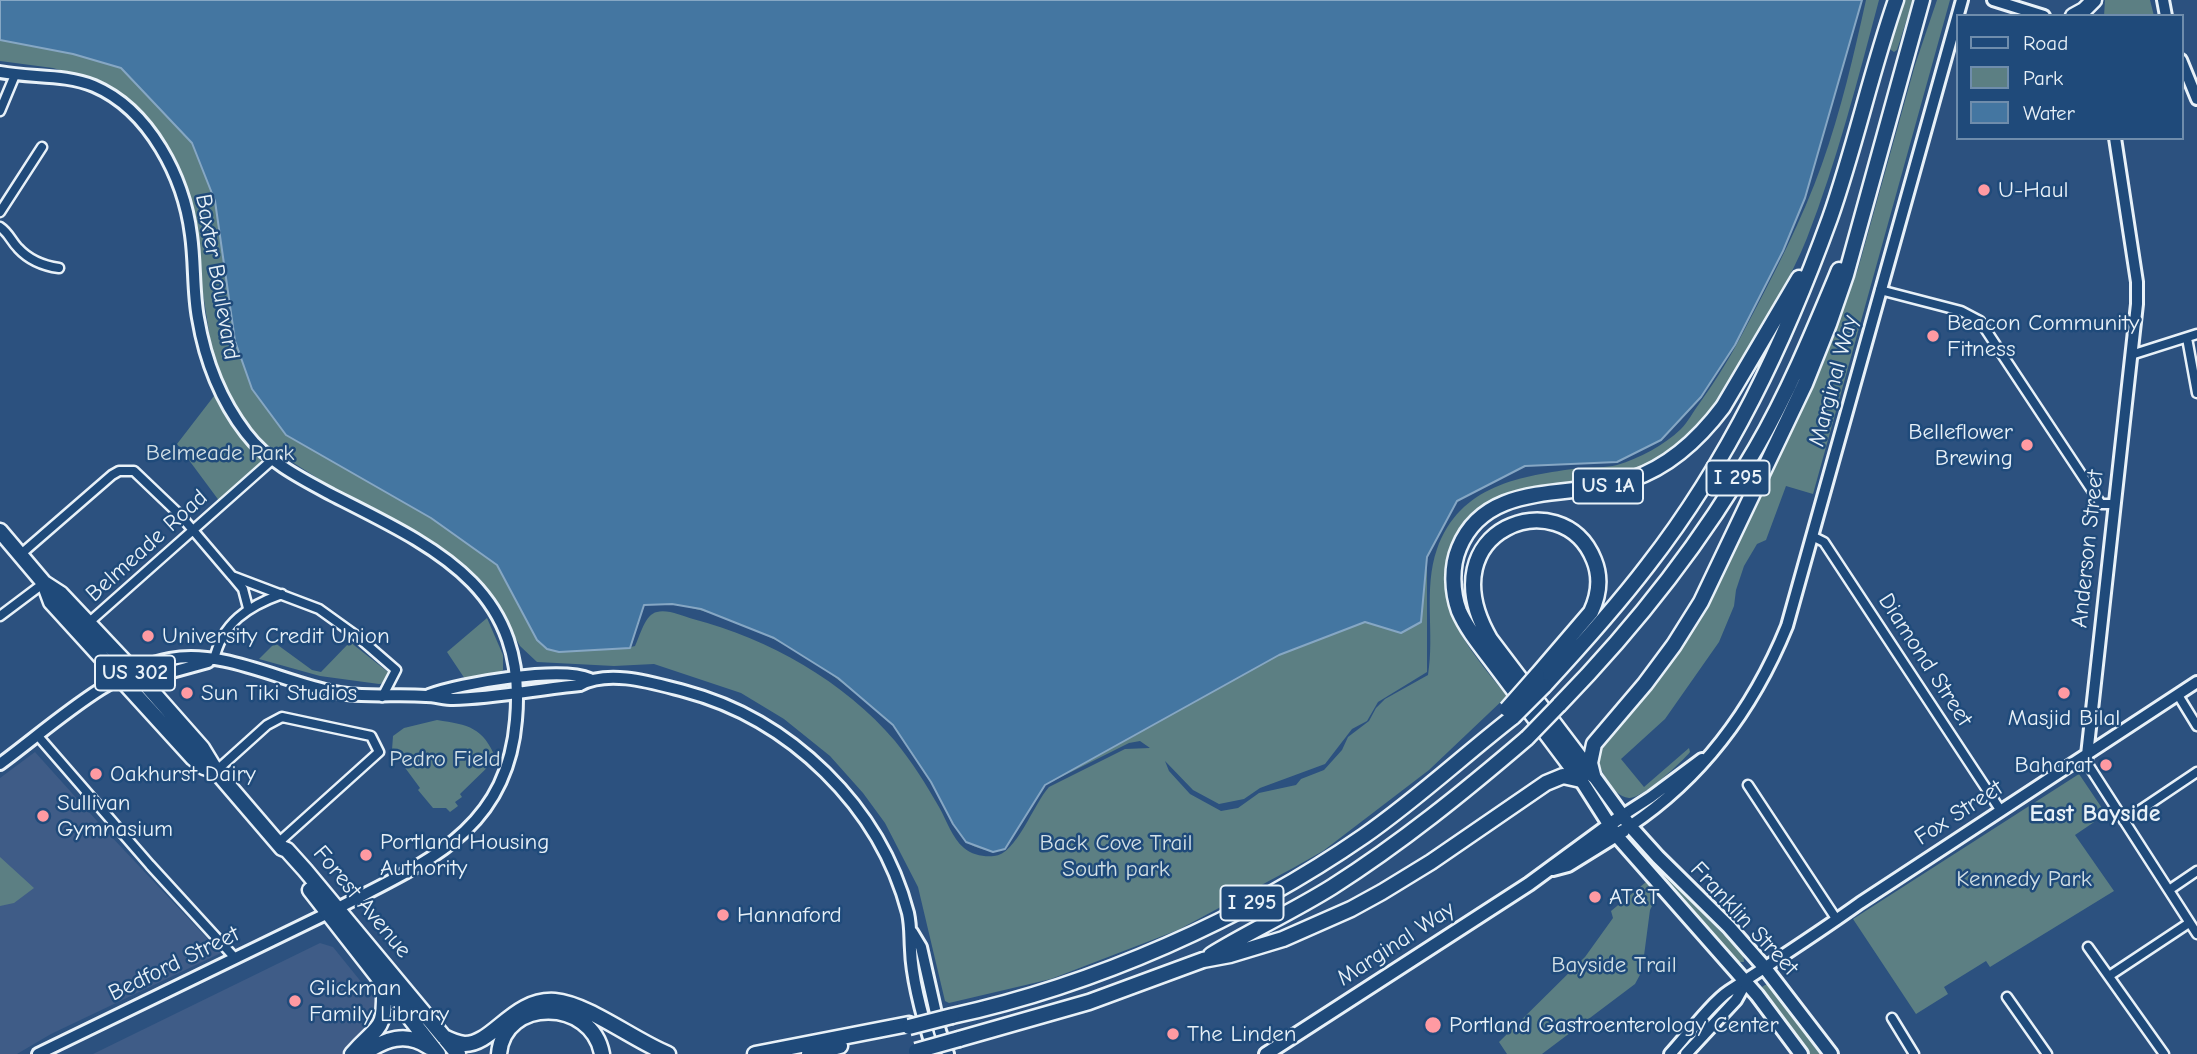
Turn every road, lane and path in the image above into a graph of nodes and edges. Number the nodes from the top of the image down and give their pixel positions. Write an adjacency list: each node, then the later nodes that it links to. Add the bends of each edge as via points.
1 (1896, 0): 18 (highway, I 295)
2 (1922, 0): 16 (highway, I 295)
3 (1993, 0): 5 (street)
4 (2096, 0): 6 (highway)
5 (2038, 14)
6 (2077, 14)
7 (1955, 25): 20 (street, Marginal Way)
8 (2183, 65): 11 (street)
9 (0, 72): 10 (street, Baxter Boulevard)
10 (15, 75): 12 (street); 25 (street, Baxter Boulevard, via 94,86 122,103 156,142 178,183 189,219 198,318 209,364 232,412)
11 (2197, 99)
12 (0, 111)
13 (2115, 140): 23 (street, Anderson Street, via 2137,282)
14 (42, 147): 15 (street)
15 (0, 212)
16 (1861, 217): 54 (highway, via 1819,351 1724,558 1674,645 1594,744); 70 (highway, I 295, bridge, via 1794,375 1738,479 1621,638 1527,738 1455,800 1373,860)
17 (0, 227): 19 (street, via 31,258)
18 (1820, 244): 42 (highway, I 295, via 1770,366 1709,478 1609,615); 54 (highway, US 1A, via 1723,407 1679,453 1647,473 1619,483 1525,496 1497,505 1478,520 1459,547 1454,566 1459,612)
19 (59, 268)
20 (1880, 290): 26 (street, via 1980,321 2101,503); 29 (street, Marginal Way)
21 (2197, 334): 22 (street)
22 (2187, 338): 23 (street); 24 (street)
23 (2131, 355): 26 (street, Anderson Street)
24 (2197, 393)
25 (272, 460): 27 (street, Belmeade Road); 39 (street, Baxter Boulevard, via 424,544 464,574 501,623)
26 (2114, 504): 50 (street, Anderson Street)
27 (193, 530): 30 (street, via 134,471 119,471); 31 (street); 36 (street, Belmeade Road)
28 (0, 531): 30 (highway, Forest Avenue / US 302)
29 (1812, 536): 56 (street, Diamond Street, via 1824,542); 57 (street, Marginal Way, via 1787,626 1744,710 1695,774)
30 (21, 554): 32 (highway, Forest Avenue / US 302)
31 (232, 576): 33 (street); 34 (street, via 243,589)
32 (44, 583): 35 (street); 36 (highway, Forest Avenue / US 302, via 61,594)
33 (282, 594): 34 (street); 47 (street, via 332,618 396,670)
34 (248, 608): 37 (street, via 218,642)
35 (0, 616)
36 (83, 627): 38 (highway, Forest Avenue / US 302); 40 (highway, Forest Avenue / US 302)
37 (214, 660): 38 (street); 47 (street, via 343,694)
38 (137, 675): 40 (street); 52 (highway, Forest Avenue / US 302, via 202,748)
39 (518, 677): 41 (street, via 578,674); 44 (street, Baxter Boulevard); 46 (street, via 451,687)
40 (119, 678): 49 (street); 52 (highway, Forest Avenue / US 302, via 193,758)
41 (590, 679): 44 (street, via 580,685); 66 (street, via 653,683 722,704 805,754 838,785 874,835 895,876)
42 (1540, 681): 54 (highway, via 1591,612 1598,583 1595,563 1579,538 1562,526 1532,521 1503,529 1481,550 1474,570 1474,601 1490,639); 77 (highway, I 295, bridge, via 1464,756 1365,835 1229,916 1081,978)
43 (2197, 682): 45 (street, Fox Street)
44 (518, 693): 46 (street, via 450,699); 63 (street, Baxter Boulevard, via 513,750 494,794 472,825 436,855)
45 (2178, 695): 48 (street); 50 (street, Fox Street)
46 (426, 696): 47 (street)
47 (382, 697)
48 (2197, 726)
49 (38, 736): 51 (street); 69 (street)
50 (2087, 755): 56 (street, Fox Street); 58 (street, via 2089,766)
51 (0, 764)
52 (216, 771): 60 (highway, Forest Avenue / US 302); 60 (street, via 282,717 371,736 379,752)
53 (2197, 772): 58 (street)
54 (1587, 778): 57 (main road, US 1A); 59 (main road, US 1A); 70 (highway, via 1563,776 1546,783 1431,862 1351,909 1283,939)
55 (1748, 785): 64 (street)
56 (2001, 811): 64 (street, Fox Street)
57 (1626, 820): 59 (main road, Marginal Way); 71 (main road, Franklin Street / US 1A)
58 (2124, 821): 62 (street)
59 (1612, 830): 73 (main road, Franklin Street / US 1A); 93 (main road, Marginal Way, via 1568,865 1549,870)
60 (280, 846): 63 (highway, Forest Avenue / US 302, via 293,869)
61 (2197, 871): 62 (street)
62 (2169, 890): 65 (street)
63 (333, 910): 69 (street, Bedford Street); 74 (highway, Forest Avenue / US 302); 78 (highway, Forest Avenue / US 302)
64 (1837, 920): 71 (street, Fox Street)
65 (2189, 923): 67 (street); 72 (street)
66 (912, 932): 91 (street, via 919,999); 92 (street, via 921,947)
67 (2197, 934)
68 (2088, 947): 72 (street)
69 (235, 958): 81 (street, Bedford Street)
70 (1203, 960): 79 (highway, I 295)
71 (1765, 968): 73 (street, Fox Street); 97 (main road, Franklin Street / US 1A)
72 (2109, 976): 100 (street)
73 (1745, 982): 94 (street, Fox Street, via 1727,992); 95 (street, via 1736,1000); 96 (main road, Franklin Street / US 1A)
74 (384, 985): 82 (highway, via 380,1027); 84 (highway, Forest Avenue / US 302)
75 (2007, 998): 99 (street)
76 (1892, 1018): 98 (street)
77 (909, 1026): 89 (highway); 90 (highway)
78 (444, 1037): 85 (highway, Forest Avenue / US 302); 88 (highway, via 464,1044 478,1041 516,1011 536,1002 556,1001 596,1016)
79 (960, 1042): 80 (highway, I 295, bridge); 91 (highway)
80 (911, 1053)
81 (38, 1054)
82 (352, 1054)
83 (363, 1054): 84 (highway, via 404,1037 421,1041)
84 (438, 1054)
85 (458, 1054)
86 (499, 1054): 87 (highway, via 519,1020 541,1011 579,1019 594,1034)
87 (602, 1054)
88 (668, 1054)
89 (755, 1054)
90 (809, 1054)
91 (935, 1054)
92 (948, 1054)
93 (1266, 1054)
94 (1670, 1054)
95 (1686, 1054)
96 (1801, 1054)
97 (1831, 1054)
98 (1914, 1054)
99 (2047, 1054)
100 (2164, 1054)

